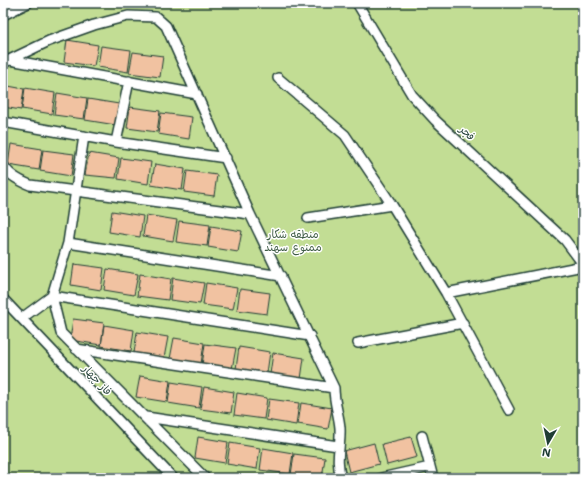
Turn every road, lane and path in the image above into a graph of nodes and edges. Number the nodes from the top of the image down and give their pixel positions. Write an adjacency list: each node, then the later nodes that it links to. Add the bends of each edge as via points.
1 (28, 3): 3 (street)
2 (357, 3): 18 (street, فجر, via 412,95 435,120 565,240)
3 (3, 15)
4 (7, 61): 6 (street); 7 (street, via 49,41 94,25 128,16 156,17 166,26)
5 (278, 78): 14 (street, via 345,135)
6 (129, 81): 7 (street); 10 (street)
7 (197, 94): 11 (street)
8 (3, 122): 9 (street)
9 (84, 136): 10 (street); 13 (street)
10 (116, 142): 11 (street)
11 (226, 158): 15 (street)
12 (3, 164): 13 (street, via 19,180 30,185)
13 (77, 192): 15 (street); 17 (street)
14 (392, 205): 16 (street); 20 (street)
15 (250, 214): 19 (street)
16 (308, 218)
17 (68, 243): 19 (street); 21 (street)
18 (583, 265): 20 (street)
19 (281, 276): 25 (street)
20 (446, 293): 24 (street)
21 (52, 296): 23 (street); 25 (street); 27 (street, via 61,333)
22 (3, 299): 23 (street, فاز چهار)
23 (22, 318): 34 (street, فاز چهار)
24 (462, 323): 26 (street); 29 (street)
25 (310, 336): 28 (street)
26 (358, 343)
27 (76, 349): 28 (street); 30 (street)
28 (334, 388): 32 (street, via 334,402 340,428)
29 (509, 410)
30 (146, 417): 32 (street); 35 (street)
31 (422, 436): 33 (street)
32 (338, 446): 36 (street, via 337,466)
33 (430, 467): 37 (street); 38 (street)
34 (173, 478)
35 (205, 478)
36 (341, 478)
37 (381, 478)
38 (433, 478)

